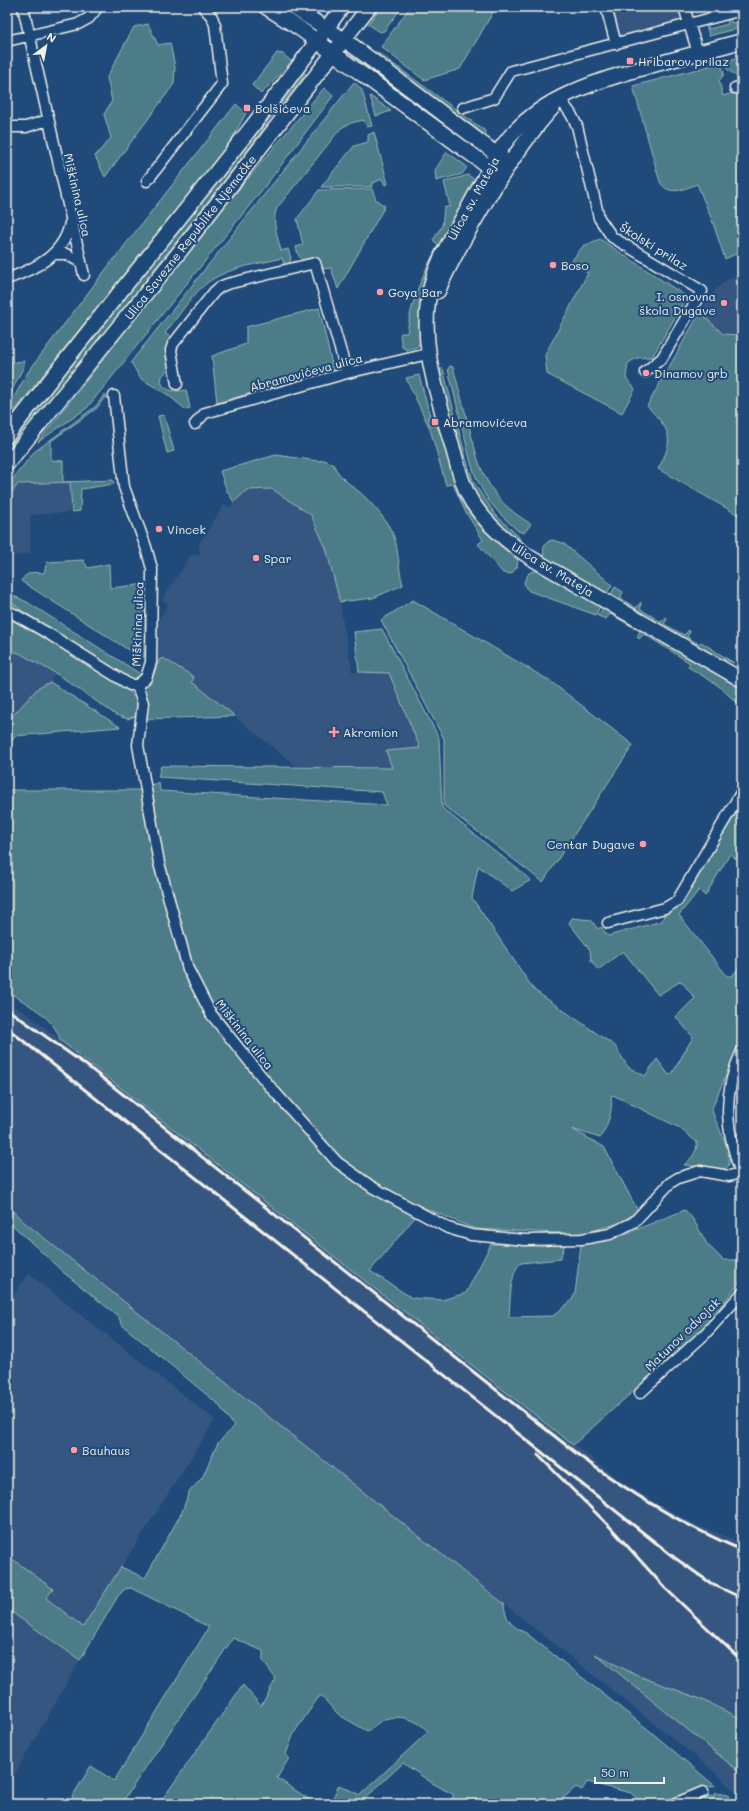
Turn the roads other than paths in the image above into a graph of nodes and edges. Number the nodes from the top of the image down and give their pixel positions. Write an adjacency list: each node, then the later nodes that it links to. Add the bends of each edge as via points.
1 (23, 7): 13 (street, Miškinina ulica)
2 (98, 7): 13 (street, via 89,18 78,24)
3 (203, 7): 28 (street, via 215,25 222,84)
4 (266, 7): 16 (street)
5 (293, 7): 12 (street)
6 (342, 7): 12 (street, Ulica Savezne Republike Njemačke)
7 (369, 7): 14 (street, Ulica Savezne Republike Njemačke)
8 (606, 7): 18 (street)
9 (684, 7): 11 (street)
10 (742, 10): 11 (street)
11 (689, 23): 18 (street); 20 (street)
12 (326, 28): 14 (street); 16 (street, Ulica Savezne Republike Njemačke)
13 (29, 35): 15 (street); 23 (street, Miškinina ulica)
14 (343, 39): 19 (street, Ulica Savezne Republike Njemačke); 25 (street)
15 (7, 41)
16 (317, 41): 19 (street); 41 (street, Ulica Savezne Republike Njemačke)
17 (742, 41): 20 (street, Ulica sv. Mateja)
18 (616, 44): 22 (street, via 511,71 494,98)
19 (333, 53): 26 (street); 42 (street, Ulica Savezne Republike Njemačke, via 181,250)
20 (698, 53): 21 (street, Ulica sv. Mateja, via 588,84)
21 (560, 99): 25 (street, Ulica sv. Mateja, via 535,112 508,138); 27 (street, Ulica sv. Mateja, via 527,137); 36 (street, Školski prilaz, via 572,114 596,208 604,227 612,237 702,291 662,358)
22 (463, 108)
23 (48, 120): 24 (street, via 26,127); 29 (street, Miškinina ulica)
24 (7, 127)
25 (498, 153): 26 (street, Ulica sv. Mateja); 27 (street)
26 (490, 167): 27 (street, via 498,170); 34 (street, Ulica sv. Mateja, via 441,257 429,296)
27 (506, 168): 34 (street, Ulica sv. Mateja, via 451,262)
28 (147, 181)
29 (71, 219): 30 (street, via 67,235); 31 (street, Miškinina ulica)
30 (54, 254): 31 (street, via 66,254); 33 (street, via 26,272)
31 (80, 262): 32 (street, Miškinina ulica)
32 (84, 275)
33 (7, 279)
34 (426, 324): 35 (street, Ulica sv. Mateja)
35 (428, 354): 37 (street, Abramovićeva ulica); 44 (street, Ulica sv. Mateja, via 437,396 463,481 471,500 486,520 531,558)
36 (645, 372)
37 (347, 373): 38 (street, via 315,263 227,284 214,292 173,344 171,350); 40 (street, Abramovićeva ulica, via 205,413)
38 (177, 384)
39 (114, 396): 45 (street, Miškinina ulica, via 124,487 146,547 152,574 152,662 146,678)
40 (195, 424)
41 (7, 436)
42 (7, 464)
43 (9, 612): 45 (street, via 50,634 130,684)
44 (742, 680)
45 (137, 685): 49 (street, Miškinina ulica, via 143,704 138,745 159,863 188,969 211,1014 266,1082 337,1162 372,1187 448,1228 471,1235 525,1240 582,1239 610,1234 634,1222 670,1183 678,1178 700,1171 729,1176)
46 (742, 791): 47 (street, via 678,901 665,908)
47 (608, 923)
48 (742, 1051): 49 (street, via 731,1079 727,1107 728,1127)
49 (741, 1174)
50 (742, 1293): 51 (street, Matunov odvojak, via 705,1334)
51 (640, 1393)
52 (703, 1792): 53 (street)
53 (674, 1804)

